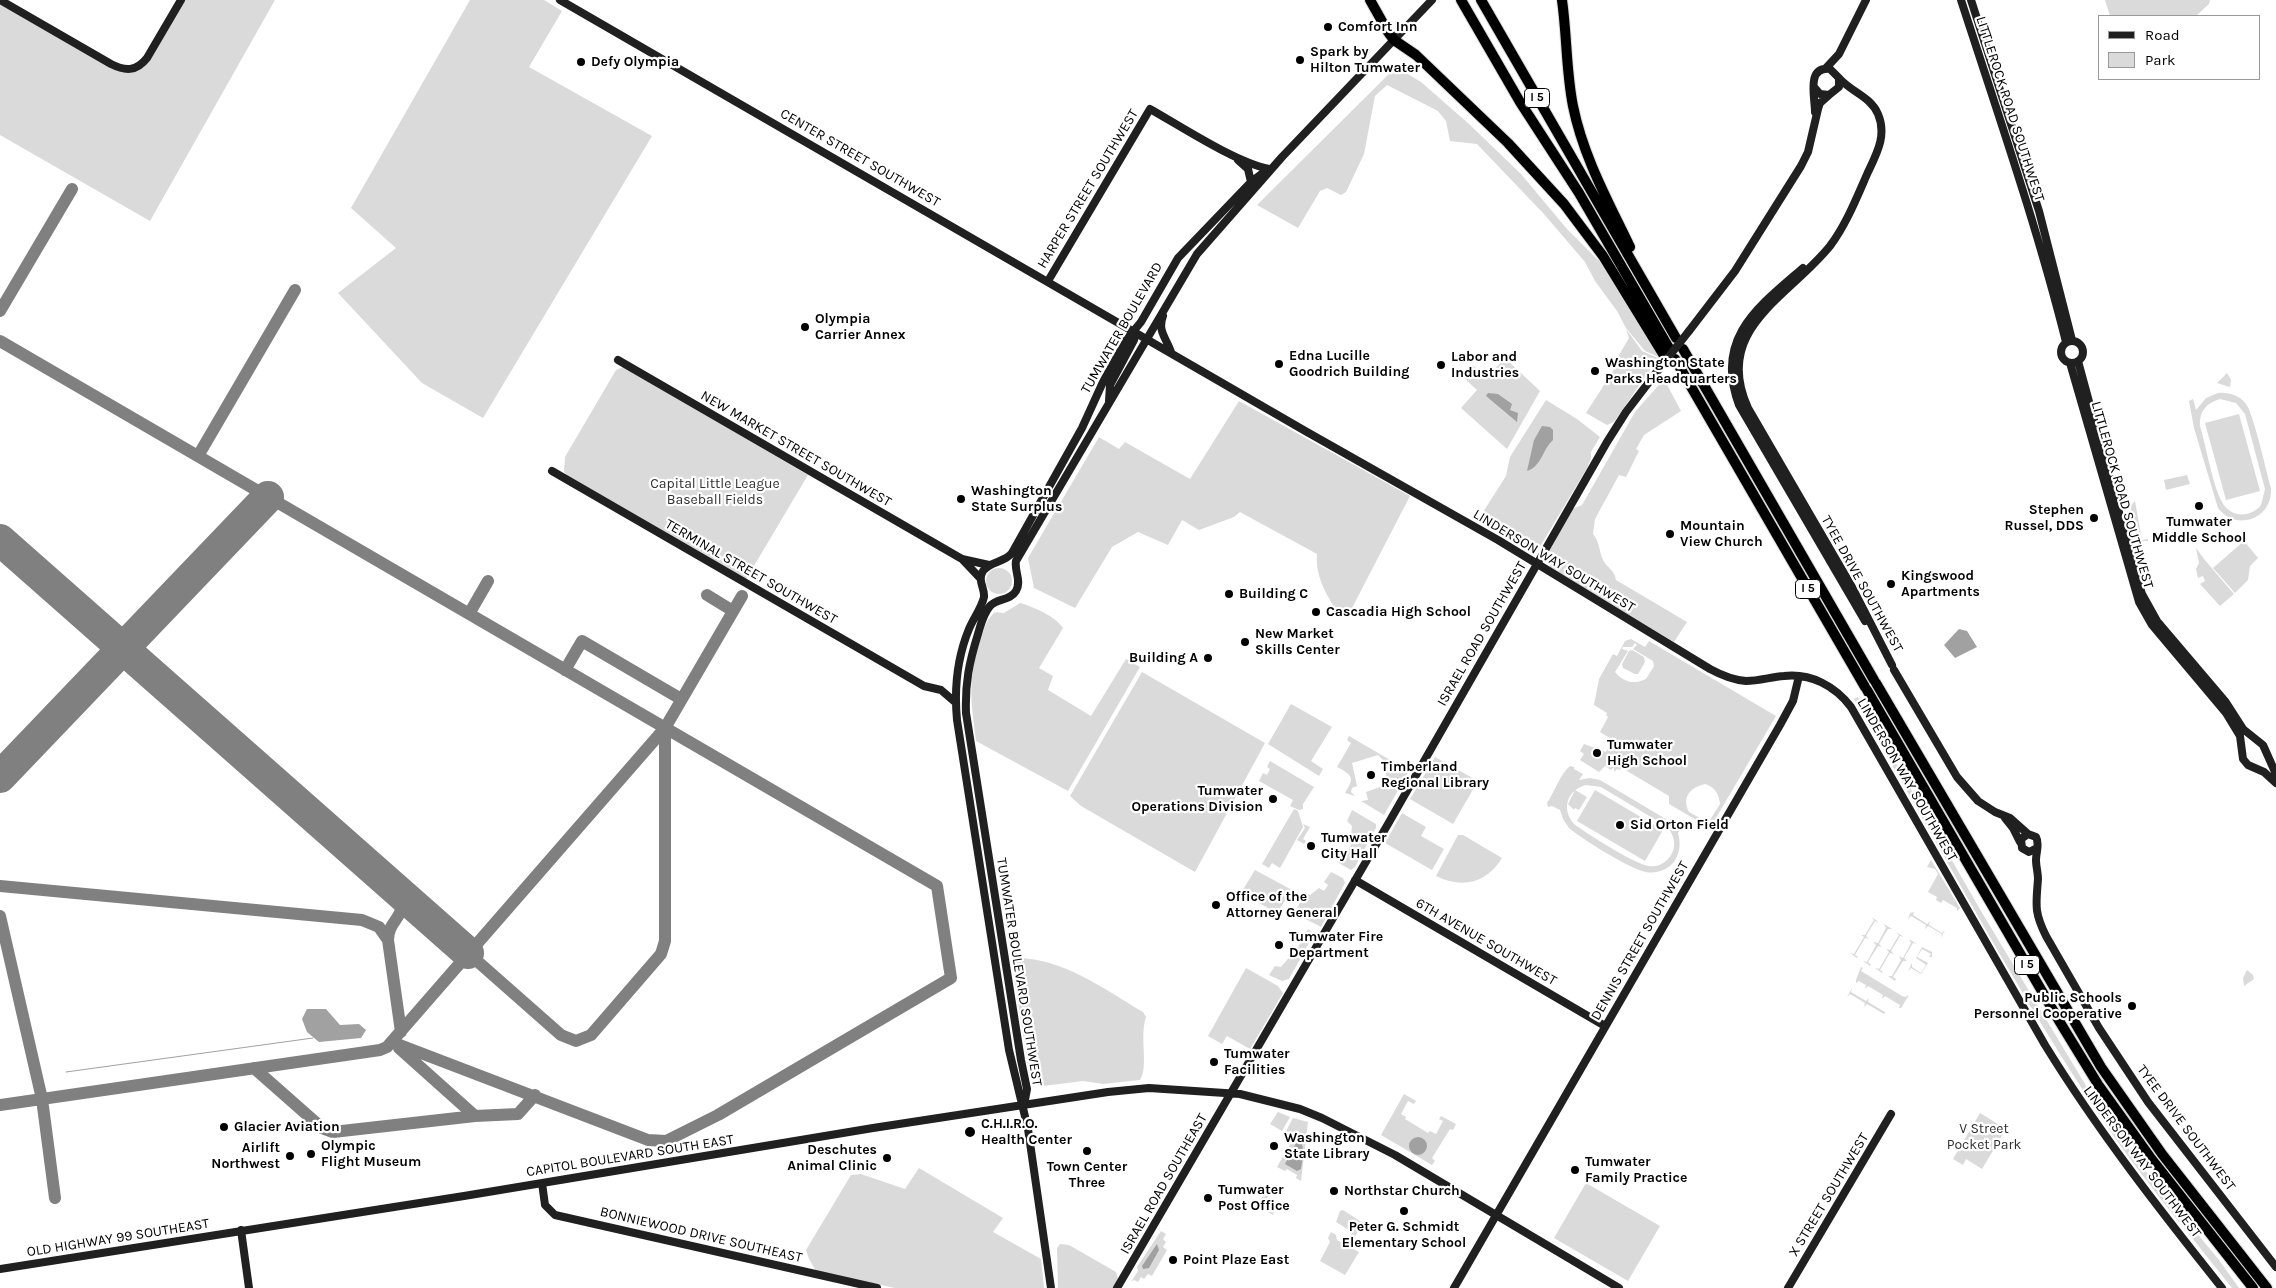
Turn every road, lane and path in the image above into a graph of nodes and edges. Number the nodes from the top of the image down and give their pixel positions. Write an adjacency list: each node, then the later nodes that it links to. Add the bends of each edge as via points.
1 (0, 0): 2 (street, via 123,69 136,68 147,58)
2 (181, 0)
3 (560, 0): 28 (street, CENTER STREET SOUTHWEST)
4 (1370, 0): 13 (highway)
5 (1432, 0): 13 (street, TUMWATER BOULEVARD)
6 (1461, 0): 13 (highway, I 5, via 1520,102 1579,193 1666,351 1603,256 1558,197 1508,143 1421,60)
7 (1481, 0): 30 (highway, I 5)
8 (1562, 0): 30 (highway, via 1570,91 1584,148)
9 (1866, 0): 12 (street)
10 (1961, 0): 34 (street, LITTLEROCK ROAD SOUTHWEST)
11 (1971, 0): 34 (street, LITTLEROCK ROAD SOUTHWEST, via 2039,211)
12 (1846, 38): 15 (street, via 1834,60); 17 (street)
13 (1394, 40): 24 (street, TUMWATER BOULEVARD)
14 (1810, 68): 15 (street)
15 (1823, 69): 17 (street, via 1834,71); 18 (street, via 1815,75)
16 (1805, 77): 18 (street)
17 (1839, 77): 19 (street); 21 (street, TYEE DRIVE SOUTHWEST)
18 (1813, 85): 20 (street, via 1820,94); 22 (street, ISRAEL ROAD SOUTHWEST)
19 (1836, 91): 20 (street); 21 (street)
20 (1829, 95): 22 (street, ISRAEL ROAD SOUTHWEST, via 1820,103)
21 (1865, 98): 27 (street, TYEE DRIVE SOUTHWEST, via 1878,115 1882,139)
22 (1815, 121): 44 (street, ISRAEL ROAD SOUTHWEST, bridge, via 1808,152 1801,166 1736,271 1626,412)
23 (1229, 152): 25 (street, HARPER STREET SOUTHWEST); 26 (street, HARPER STREET SOUTHWEST, via 1248,169); 28 (street, HARPER STREET SOUTHWEST, via 1150,109)
24 (1282, 157): 25 (street, TUMWATER BOULEVARD); 29 (street, TUMWATER BOULEVARD, via 1197,254)
25 (1269, 168): 26 (street, TUMWATER BOULEVARD)
26 (1250, 182): 31 (street, TUMWATER BOULEVARD, via 1178,258)
27 (1841, 225): 27 (street, TYEE DRIVE SOUTHWEST, via 1810,262 1747,320 1735,343 1733,387 1739,405 1892,665 1852,587 1748,408 1739,384 1741,352 1754,322 1815,264 1840,232)
28 (1048, 281): 31 (street, CENTER STREET SOUTHWEST)
29 (1163, 311): 32 (street, TUMWATER BOULEVARD); 36 (street, via 1161,332)
30 (1670, 328): 33 (highway, I 5)
31 (1135, 332): 32 (street, CENTER STREET SOUTHWEST); 40 (street, via 1134,340 1110,385); 43 (street, TUMWATER BOULEVARD, via 1103,382 1079,435 1012,554)
32 (1147, 338): 36 (street, LINDERSON WAY SOUTHWEST); 40 (street, TUMWATER BOULEVARD)
33 (1676, 338)
34 (2069, 341): 39 (street, LITTLEROCK ROAD SOUTHWEST, via 2061,354 2065,361); 39 (street, LITTLEROCK ROAD SOUTHWEST, via 2079,342 2083,348 2083,356)
35 (1683, 349): 73 (highway, I 5, via 2082,1036 2128,1108)
36 (1171, 352): 44 (street, LINDERSON WAY SOUTHWEST)
37 (618, 360): 42 (street, NEW MARKET STREET SOUTHWEST)
38 (1672, 362): 75 (highway, I 5, via 1757,501 2099,1086)
39 (2074, 362): 55 (street, LITTLEROCK ROAD SOUTHWEST, via 2146,602 2157,621 2244,729); 56 (street, LITTLEROCK ROAD SOUTHWEST, via 2139,602 2152,625 2226,713 2240,736)
40 (1109, 403): 46 (street, TUMWATER BOULEVARD, via 1016,561)
41 (552, 471): 53 (street, TERMINAL STREET SOUTHWEST, via 924,686)
42 (962, 559): 45 (street, NEW MARKET STREET SOUTHWEST); 47 (street, NEW MARKET STREET SOUTHWEST)
43 (1001, 562): 45 (street); 46 (street)
44 (1537, 564): 51 (street, LINDERSON WAY SOUTHWEST, via 1720,674 1746,681); 67 (street, ISRAEL ROAD SOUTHWEST)
45 (989, 565): 47 (street)
46 (1016, 572): 49 (street, via 1016,591)
47 (980, 578): 48 (street)
48 (983, 590): 49 (street); 52 (street, TUMWATER BOULEVARD SOUTHWEST, via 983,600 972,619)
49 (1000, 600): 70 (street, TUMWATER BOULEVARD SOUTHWEST, via 990,606 981,623 969,660 965,684 966,713 1027,1089)
50 (1894, 670): 61 (street, TYEE DRIVE SOUTHWEST, via 1960,782 1978,801)
51 (1799, 676): 68 (street, DENNIS STREET SOUTHWEST, via 1790,707); 86 (street, LINDERSON WAY SOUTHWEST, via 1831,688 1850,707 2073,1090 2126,1166)
52 (956, 678): 53 (street); 54 (street, TUMWATER BOULEVARD SOUTHWEST)
53 (941, 690): 54 (street, TERMINAL STREET SOUTHWEST)
54 (955, 702): 70 (street, TUMWATER BOULEVARD SOUTHWEST, via 1009,1050 1017,1090)
55 (2260, 743): 56 (street, via 2248,742); 57 (street, LITTLEROCK ROAD SOUTHWEST)
56 (2241, 752): 58 (street, LITTLEROCK ROAD SOUTHWEST, via 2245,762)
57 (2266, 752): 58 (street, via 2262,762); 59 (street, LITTLEROCK ROAD SOUTHWEST)
58 (2252, 766): 60 (street, LITTLEROCK ROAD SOUTHWEST)
59 (2276, 774)
60 (2276, 783)
61 (2005, 818): 62 (street, TYEE DRIVE SOUTHWEST, via 2014,820); 63 (street, TYEE DRIVE SOUTHWEST)
62 (2028, 834): 63 (street); 64 (street, TYEE DRIVE SOUTHWEST, via 2036,837)
63 (2020, 842): 65 (street, TYEE DRIVE SOUTHWEST)
64 (2037, 848): 65 (street); 66 (street, TYEE DRIVE SOUTHWEST)
65 (2026, 852): 66 (street, TYEE DRIVE SOUTHWEST)
66 (2036, 862): 77 (street, TYEE DRIVE SOUTHWEST, via 2036,906 2040,924 2099,1028 2158,1116)
67 (1355, 880): 68 (street, 6TH AVENUE SOUTHWEST); 69 (street, ISRAEL ROAD SOUTHWEST)
68 (1605, 1026): 74 (street, DENNIS STREET SOUTHWEST)
69 (1231, 1093): 70 (street, CAPITOL BOULEVARD SOUTH EAST, via 1149,1088); 74 (street, CAPITOL BOULEVARD SOUTH EAST, via 1300,1109 1335,1123); 82 (street, ISRAEL ROAD SOUTHEAST)
70 (1024, 1105): 72 (street, CAPITOL BOULEVARD SOUTH EAST); 81 (street)
71 (1891, 1114): 85 (street, X STREET SOUTHWEST)
72 (542, 1183): 76 (street, CAPITOL BOULEVARD SOUTH EAST); 80 (street, BONNIEWOOD DRIVE SOUTHEAST, via 547,1208 555,1215)
73 (2193, 1194): 89 (highway, I 5); 90 (highway)
74 (1497, 1216): 83 (street, DENNIS STREET SOUTHWEST); 84 (street, CAPITOL BOULEVARD SOUTH EAST)
75 (2205, 1228): 87 (highway); 88 (highway, I 5)
76 (240, 1230): 78 (street, OLD HIGHWAY 99 SOUTHEAST); 79 (street)
77 (2276, 1266)
78 (0, 1270)
79 (250, 1288)
80 (877, 1288)
81 (1051, 1288)
82 (1117, 1288)
83 (1454, 1288)
84 (1619, 1288)
85 (1788, 1288)
86 (2222, 1288)
87 (2244, 1288)
88 (2253, 1288)
89 (2268, 1288)
90 (2274, 1288)

